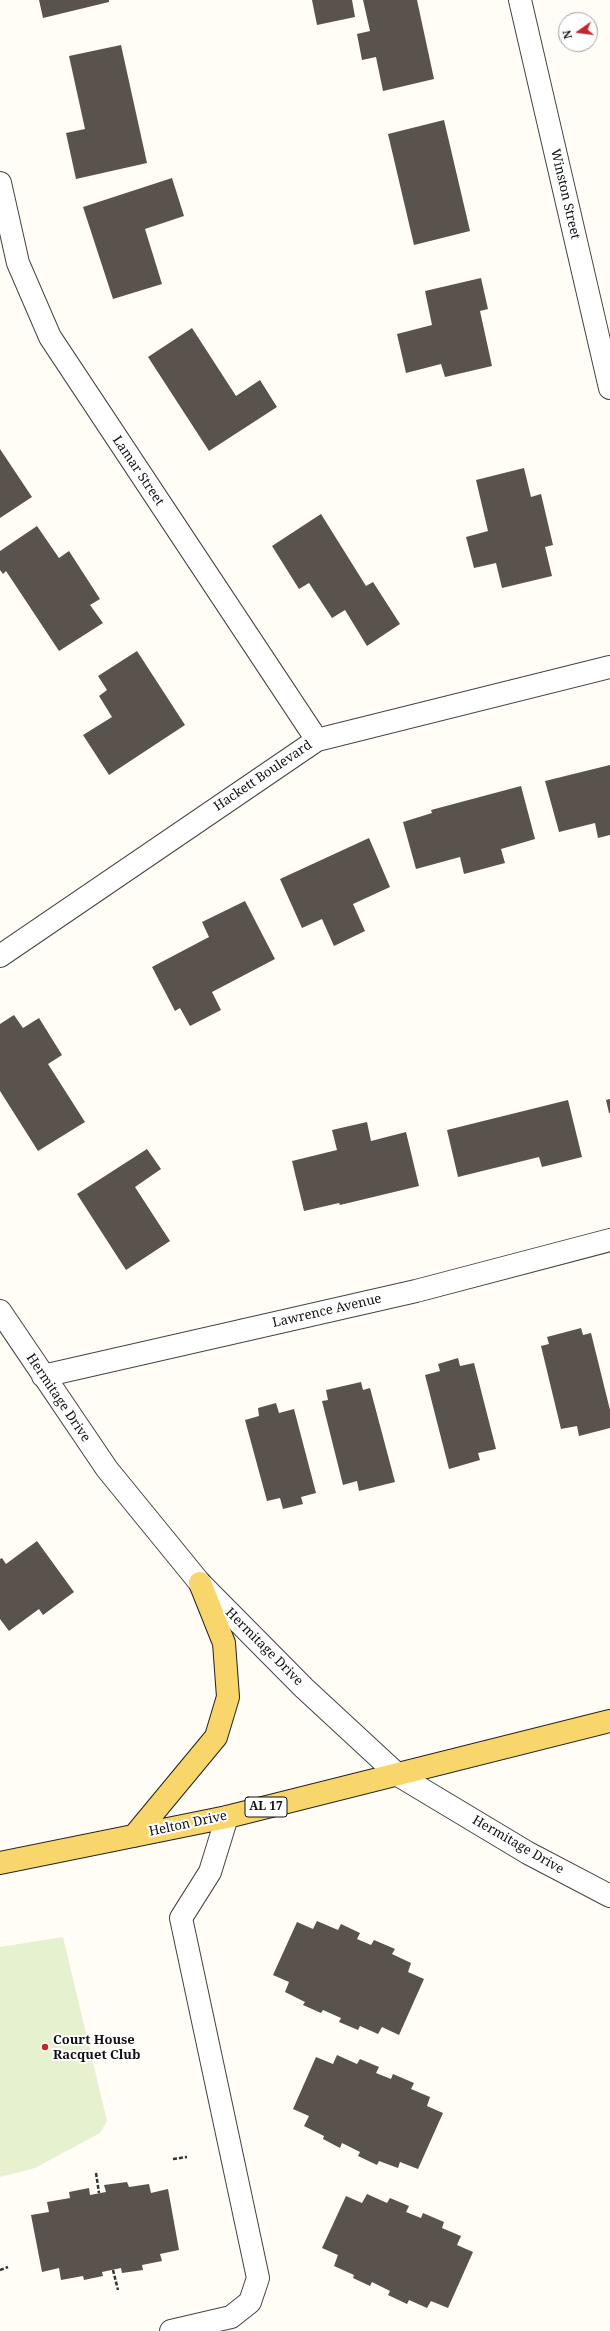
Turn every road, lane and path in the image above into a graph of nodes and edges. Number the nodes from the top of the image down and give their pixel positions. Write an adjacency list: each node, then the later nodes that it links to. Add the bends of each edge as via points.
1 (520, 0): 3 (street, Winston Street)
2 (0, 183): 5 (street, Lamar Street, via 18,263 50,337)
3 (610, 388)
4 (610, 667): 5 (street, Hackett Boulevard)
5 (317, 740): 6 (street, Hackett Boulevard)
6 (0, 956)
7 (610, 1240): 9 (street, Lawrence Avenue, via 416,1291)
8 (0, 1311): 9 (street, Hermitage Drive)
9 (43, 1376): 10 (street, Hermitage Drive, via 107,1469)
10 (200, 1583): 12 (street, Hermitage Drive, via 304,1688); 14 (main road, via 224,1643 228,1697 216,1737)
11 (610, 1721): 12 (main road, AL 17)
12 (398, 1775): 13 (main road, Helton Drive / AL 17); 16 (street, Hermitage Drive, via 528,1853)
13 (227, 1816): 14 (main road, Helton Drive / AL 17); 25 (street, via 210,1872 181,1918 258,2278 250,2302 231,2317)
14 (134, 1836): 15 (main road, Helton Drive / AL 17)
15 (0, 1863)
16 (610, 1896)
17 (187, 2157): 18 (path)
18 (172, 2159)
19 (96, 2173): 20 (path)
20 (99, 2193)
21 (8, 2267): 22 (path)
22 (0, 2270)
23 (113, 2270): 24 (path)
24 (118, 2290)
25 (171, 2331)

